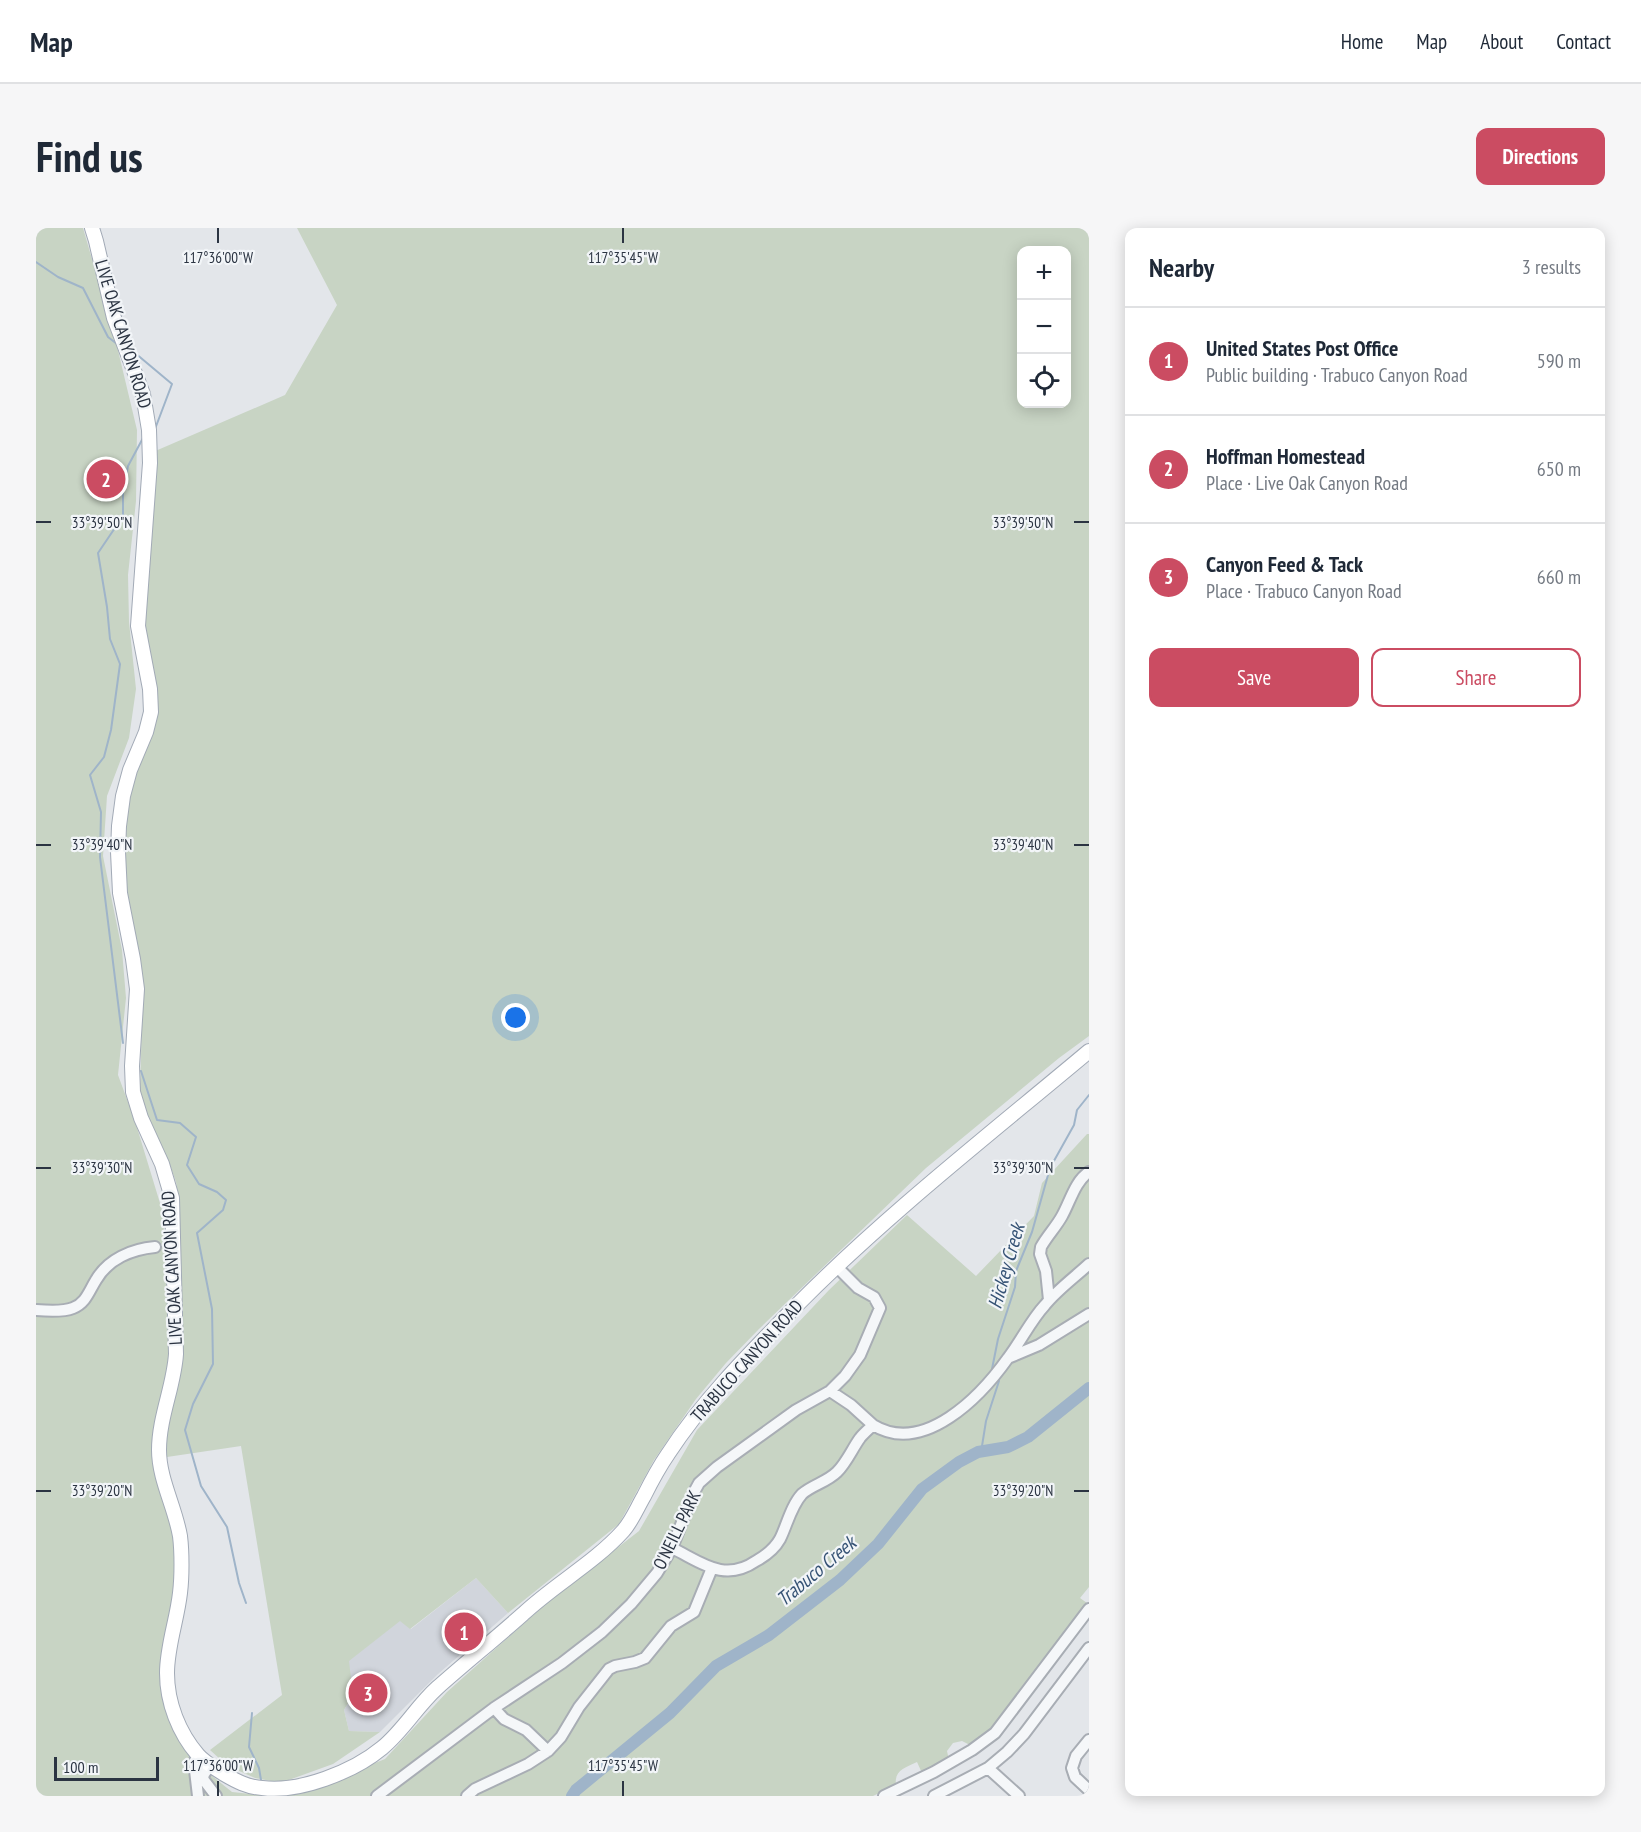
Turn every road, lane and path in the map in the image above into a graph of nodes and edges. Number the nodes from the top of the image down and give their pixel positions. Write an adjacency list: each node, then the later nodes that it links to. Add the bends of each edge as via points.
1 (92, 228): 20 (main road, LIVE OAK CANYON ROAD, via 114,318 144,394 149,430 138,626 151,712 122,803 119,873 137,989 133,1092 172,1198 176,1354 159,1450 180,1538 180,1591 167,1674 176,1719 185,1737)
2 (1089, 1051): 6 (main road, TRABUCO CANYON ROAD)
3 (1089, 1172): 7 (street, via 1075,1188 1063,1215 1041,1247)
4 (154, 1247): 8 (street, via 119,1256 97,1278 87,1298 74,1308)
5 (1089, 1264): 7 (street)
6 (837, 1267): 11 (street, O'NEILL PARK, via 858,1288 874,1297 880,1308 860,1355); 20 (main road, TRABUCO CANYON ROAD, via 706,1403 668,1454 623,1531 437,1688 382,1748 340,1772 286,1788 249,1786)
7 (1049, 1300): 10 (street)
8 (36, 1310)
9 (1089, 1314): 10 (street, via 1039,1345)
10 (1008, 1358): 12 (street, via 957,1412 938,1425 897,1434)
11 (830, 1391): 12 (street); 13 (street, O'NEILL PARK, via 796,1410 699,1483)
12 (873, 1425): 14 (street, via 834,1474 803,1494 771,1550 737,1571)
13 (672, 1548): 14 (street); 17 (street, O'NEILL PARK, via 657,1573 602,1632)
14 (712, 1568): 19 (street, via 694,1611 671,1626 645,1658 609,1669)
15 (1089, 1609): 27 (street, via 995,1733 972,1750)
16 (1089, 1648): 21 (street, via 1024,1734)
17 (494, 1708): 19 (street); 25 (street, O'NEILL PARK)
18 (1089, 1740): 23 (street, via 1072,1768 1075,1777)
19 (548, 1751): 26 (street)
20 (209, 1764): 22 (street, via 194,1762)
21 (988, 1768): 28 (street); 29 (street)
22 (201, 1790): 24 (street)
23 (1089, 1790)
24 (216, 1796)
25 (377, 1796)
26 (466, 1796)
27 (884, 1796)
28 (934, 1796)
29 (1019, 1796)

